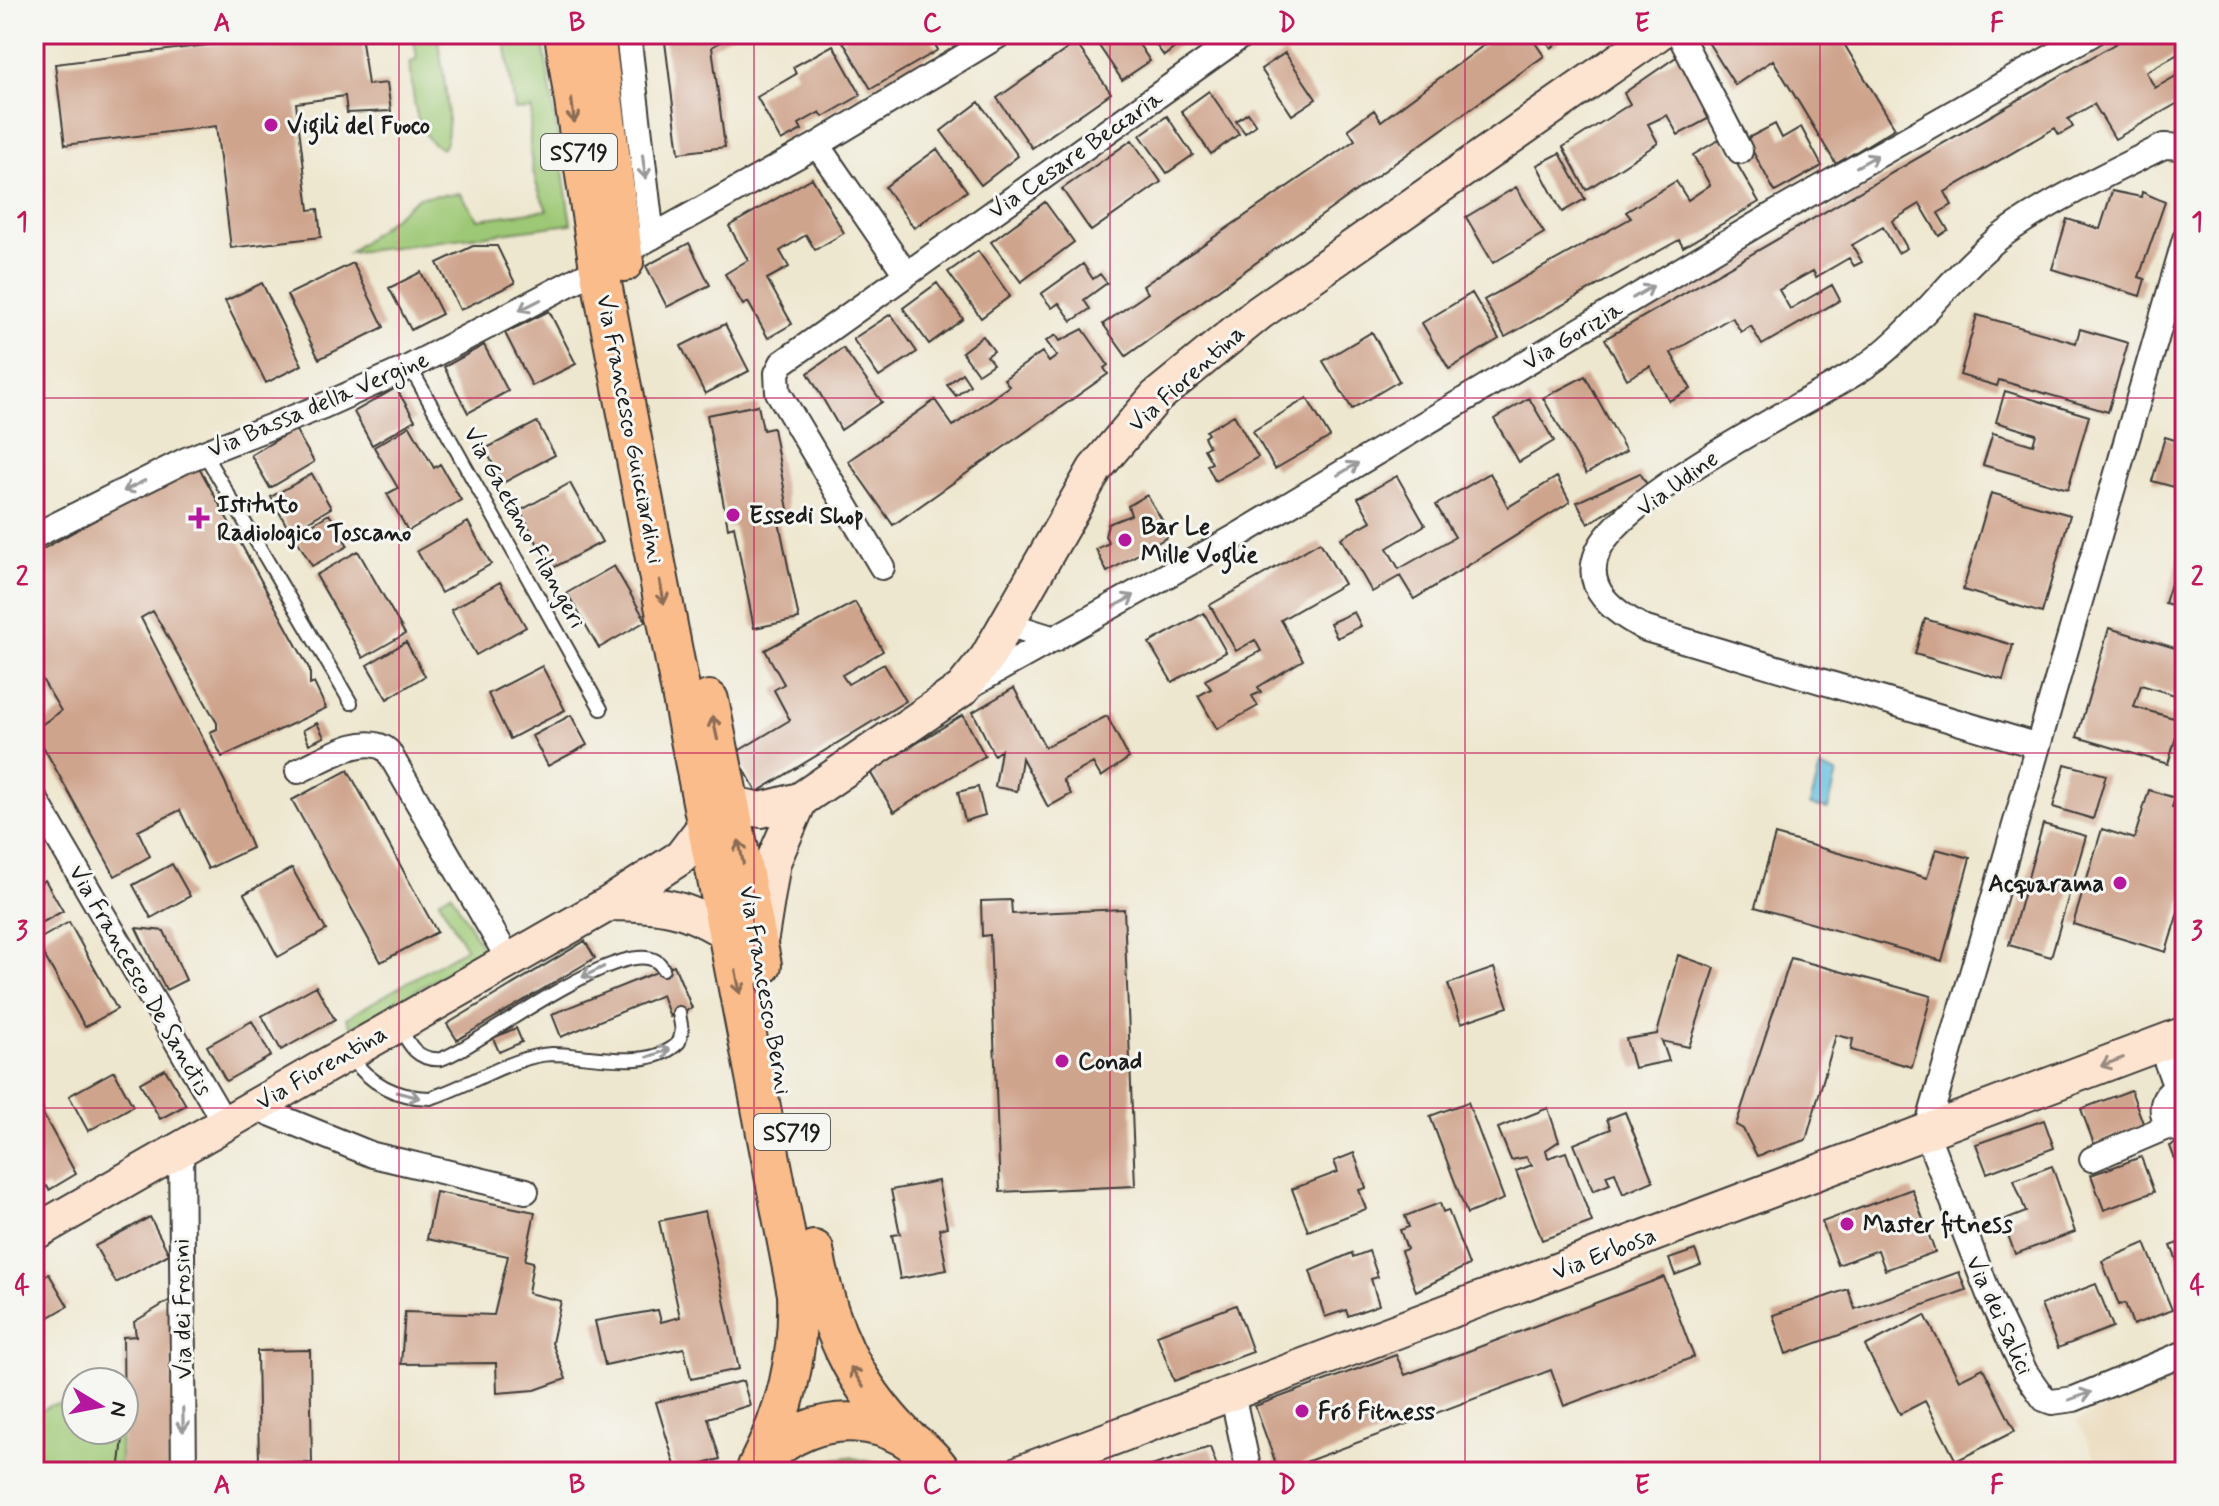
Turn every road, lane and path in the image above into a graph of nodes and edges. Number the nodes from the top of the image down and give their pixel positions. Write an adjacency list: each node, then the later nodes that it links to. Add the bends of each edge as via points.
1 (564, 34): 13 (main road, Via Francesco Guicciardini / SS719, one-way to 13)
2 (595, 34): 13 (main road, Via Francesco Guicciardini / SS719)
3 (628, 34): 13 (street, one-way to 13)
4 (1001, 34): 9 (street, Via Bassa della Vergine)
5 (1244, 34): 14 (street, Via Cesare Beccaria)
6 (1657, 34): 19 (street, Via Fiorentina, via 1259,313 1166,389 1095,469)
7 (1679, 34): 11 (street)
8 (2092, 34): 20 (street, Via Gorizia, one-way to 8, via 1774,214)
9 (817, 145): 13 (street, Via Bassa della Vergine); 14 (street)
10 (2185, 147): 24 (street, Via Udine, via 2164,146 2018,224 1857,372 1748,433 1644,504 1610,534 1594,566 1605,601 1646,629)
11 (1740, 151)
12 (2185, 239): 24 (street)
13 (625, 253): 15 (street, Via Bassa della Vergine, one-way to 15); 28 (main road, Via Francesco Guicciardini / SS719)
14 (906, 274): 18 (street, Via Cesare Beccaria, via 797,349 777,373 778,392)
15 (410, 367): 16 (street, Via Bassa della Vergine); 23 (lane, Via Gaetano Filangeri)
16 (204, 453): 17 (street, Via Bassa della Vergine, one-way to 17); 22 (lane)
17 (34, 536)
18 (882, 567)
19 (1007, 624): 20 (street); 21 (street, Via Fiorentina)
20 (1055, 639): 21 (street, Via Gorizia)
21 (962, 689): 27 (street, Via Fiorentina)
22 (351, 703)
23 (601, 709)
24 (2038, 746): 40 (street)
25 (298, 771): 31 (street, via 363,744 388,751)
26 (34, 797): 38 (street, Via Francesco De Sanctis)
27 (800, 800): 28 (street, Via Fiorentina); 30 (street, Via Fiorentina, via 786,824)
28 (719, 814): 29 (street, Via Fiorentina, via 681,857); 30 (main road, Via Francesco Berni / SS719)
29 (610, 903): 30 (street, via 672,906 699,915); 31 (street, Via Fiorentina)
30 (745, 944): 47 (main road, Via Francesco Berni / SS719, one-way to 30, via 872,1401 850,1367 827,1310); 48 (main road, Via Francesco Berni / SS719, one-way to 48, via 798,1328 792,1382)
31 (509, 960): 34 (street, Via Fiorentina)
32 (663, 969): 34 (lane, one-way to 34, via 649,957 608,965 441,1059 429,1060 412,1050)
33 (679, 1013): 36 (lane, one-way to 33, via 370,1081 430,1098 542,1055 654,1055 679,1042)
34 (397, 1023): 36 (street, Via Fiorentina)
35 (2172, 1039): 37 (street); 40 (street, Via Erbosa, one-way to 40)
36 (347, 1052): 38 (street, Via Fiorentina)
37 (2181, 1087): 39 (street, via 2162,1104)
38 (238, 1114): 41 (street, Via Fiorentina); 43 (street, via 373,1155)
39 (2177, 1129): 42 (street)
40 (1926, 1132): 45 (street, Via dei Salici, one-way to 45, via 1986,1289 2025,1372 2044,1399 2074,1399); 46 (street, Via Erbosa)
41 (181, 1147): 44 (street, Via Fiorentina); 49 (street, Via dei Frosini, one-way to 49)
42 (2092, 1159)
43 (526, 1191)
44 (34, 1233)
45 (2185, 1353)
46 (1232, 1393): 50 (street, Via Erbosa); 51 (street)
47 (934, 1460): 48 (main road, SS719, via 866,1423 820,1425 783,1442)
48 (756, 1470)
49 (184, 1472)
50 (1022, 1472)
51 (1249, 1472)

